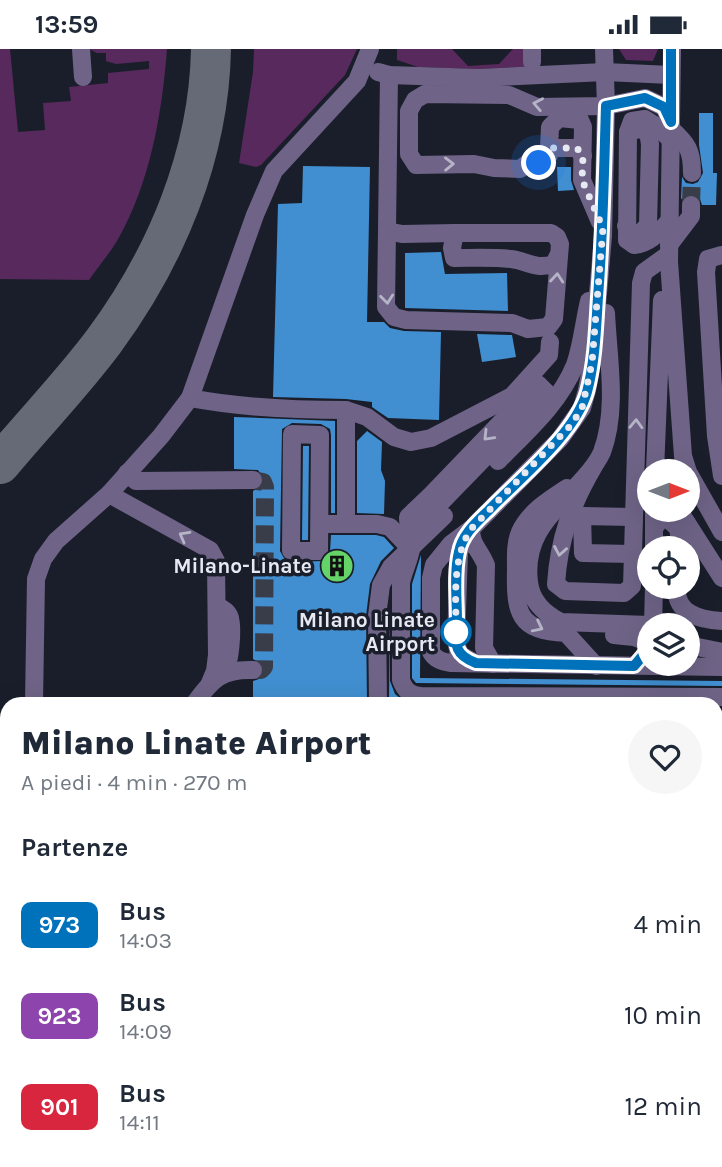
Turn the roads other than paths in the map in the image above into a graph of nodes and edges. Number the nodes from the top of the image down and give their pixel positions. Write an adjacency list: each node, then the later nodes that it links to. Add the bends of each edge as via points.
1 (81, 49): 9 (lane)
2 (370, 49): 5 (lane)
3 (604, 49): 6 (lane)
4 (672, 49): 8 (lane)
5 (364, 67): 7 (lane); 25 (lane, via 357,81 274,171)
6 (605, 72): 7 (lane, via 478,78); 8 (lane); 10 (lane)
7 (389, 75): 17 (lane)
8 (671, 75): 11 (lane)
9 (83, 77)
10 (606, 106): 11 (lane, via 645,98 664,107); 12 (lane, one-way to 12, via 537,107 509,95 425,94 409,111 409,153 416,165 520,169 545,161); 18 (lane)
11 (671, 131): 14 (lane, via 692,155); 16 (lane); 16 (lane, via 645,118 632,121 628,132 627,240 644,244)
12 (549, 148): 13 (lane, via 577,148); 13 (lane, via 550,127 559,118 570,117 580,120 583,127)
13 (583, 156): 18 (lane, via 582,180)
14 (692, 173)
15 (691, 205): 21 (lane, via 691,216)
16 (670, 220): 21 (lane)
17 (387, 231): 19 (lane); 20 (lane, one-way to 20, via 386,307 394,317 406,320 548,327 554,319)
18 (603, 232): 24 (lane, via 576,362); 26 (lane); 40 (lane, via 592,363 582,408 559,439)
19 (455, 233): 20 (lane, via 551,233 560,244); 20 (lane, via 454,258 514,259 544,267 554,264)
20 (559, 254)
21 (669, 254): 28 (lane, via 661,303); 35 (lane, one-way to 21, via 641,283 644,272); 41 (lane, via 683,456)
22 (722, 254): 31 (lane, via 708,259 706,272)
23 (550, 342): 27 (lane, via 549,355 512,395 431,438 411,442 394,437 367,417)
24 (565, 382): 44 (lane, via 549,409); 44 (lane, via 545,377 538,384 547,393 424,521 414,511 408,517)
25 (190, 398): 27 (lane, via 295,410); 30 (lane)
26 (611, 409): 29 (lane, via 606,438); 34 (lane, via 610,449 583,503)
27 (346, 410): 36 (lane)
28 (655, 459)
29 (589, 472): 45 (lane, one-way to 45, via 562,538 556,585 565,591 624,593 632,586); 51 (lane, via 533,539 528,558 530,587 549,616); 59 (lane, one-way to 59, via 538,509 520,531 516,589 519,611 531,626 566,633)
30 (127, 473): 32 (lane, via 136,481); 33 (lane)
31 (722, 476)
32 (253, 480)
33 (109, 494): 49 (lane, one-way to 33, via 216,561 210,550); 65 (lane, via 56,541 43,559 36,579)
34 (582, 516): 35 (lane); 45 (lane, via 583,553)
35 (632, 517): 45 (lane)
36 (343, 519): 38 (lane); 44 (lane, via 390,527)
37 (654, 522): 39 (lane)
38 (320, 524): 38 (lane, via 320,435 292,435 291,551 319,551)
39 (654, 528): 42 (lane); 43 (lane, via 668,519)
40 (471, 529): 58 (lane, via 471,540 486,565); 58 (lane, via 459,552 456,641 459,654); 58 (lane, via 451,544 435,565 431,646 440,661)
41 (722, 532)
42 (654, 536)
43 (683, 536)
44 (411, 549): 67 (lane, via 391,567 381,585); 68 (lane, via 401,583 401,680 411,695)
45 (632, 554)
46 (700, 556): 47 (lane)
47 (722, 578)
48 (677, 599): 50 (lane, via 692,615)
49 (217, 606): 63 (lane, via 230,618 230,662); 64 (lane, via 215,671)
50 (722, 621)
51 (601, 625): 52 (lane); 53 (lane, via 614,635)
52 (637, 625)
53 (637, 638)
54 (700, 651): 56 (lane)
55 (637, 662): 60 (lane)
56 (722, 662): 57 (lane)
57 (700, 663)
58 (484, 664): 59 (lane)
59 (596, 666): 60 (lane)
60 (634, 666): 61 (lane)
61 (637, 666)
62 (253, 670): 63 (lane)
63 (225, 672): 64 (lane)
64 (210, 683): 66 (lane)
65 (34, 697)
66 (200, 697)
67 (378, 697)
68 (722, 697)

